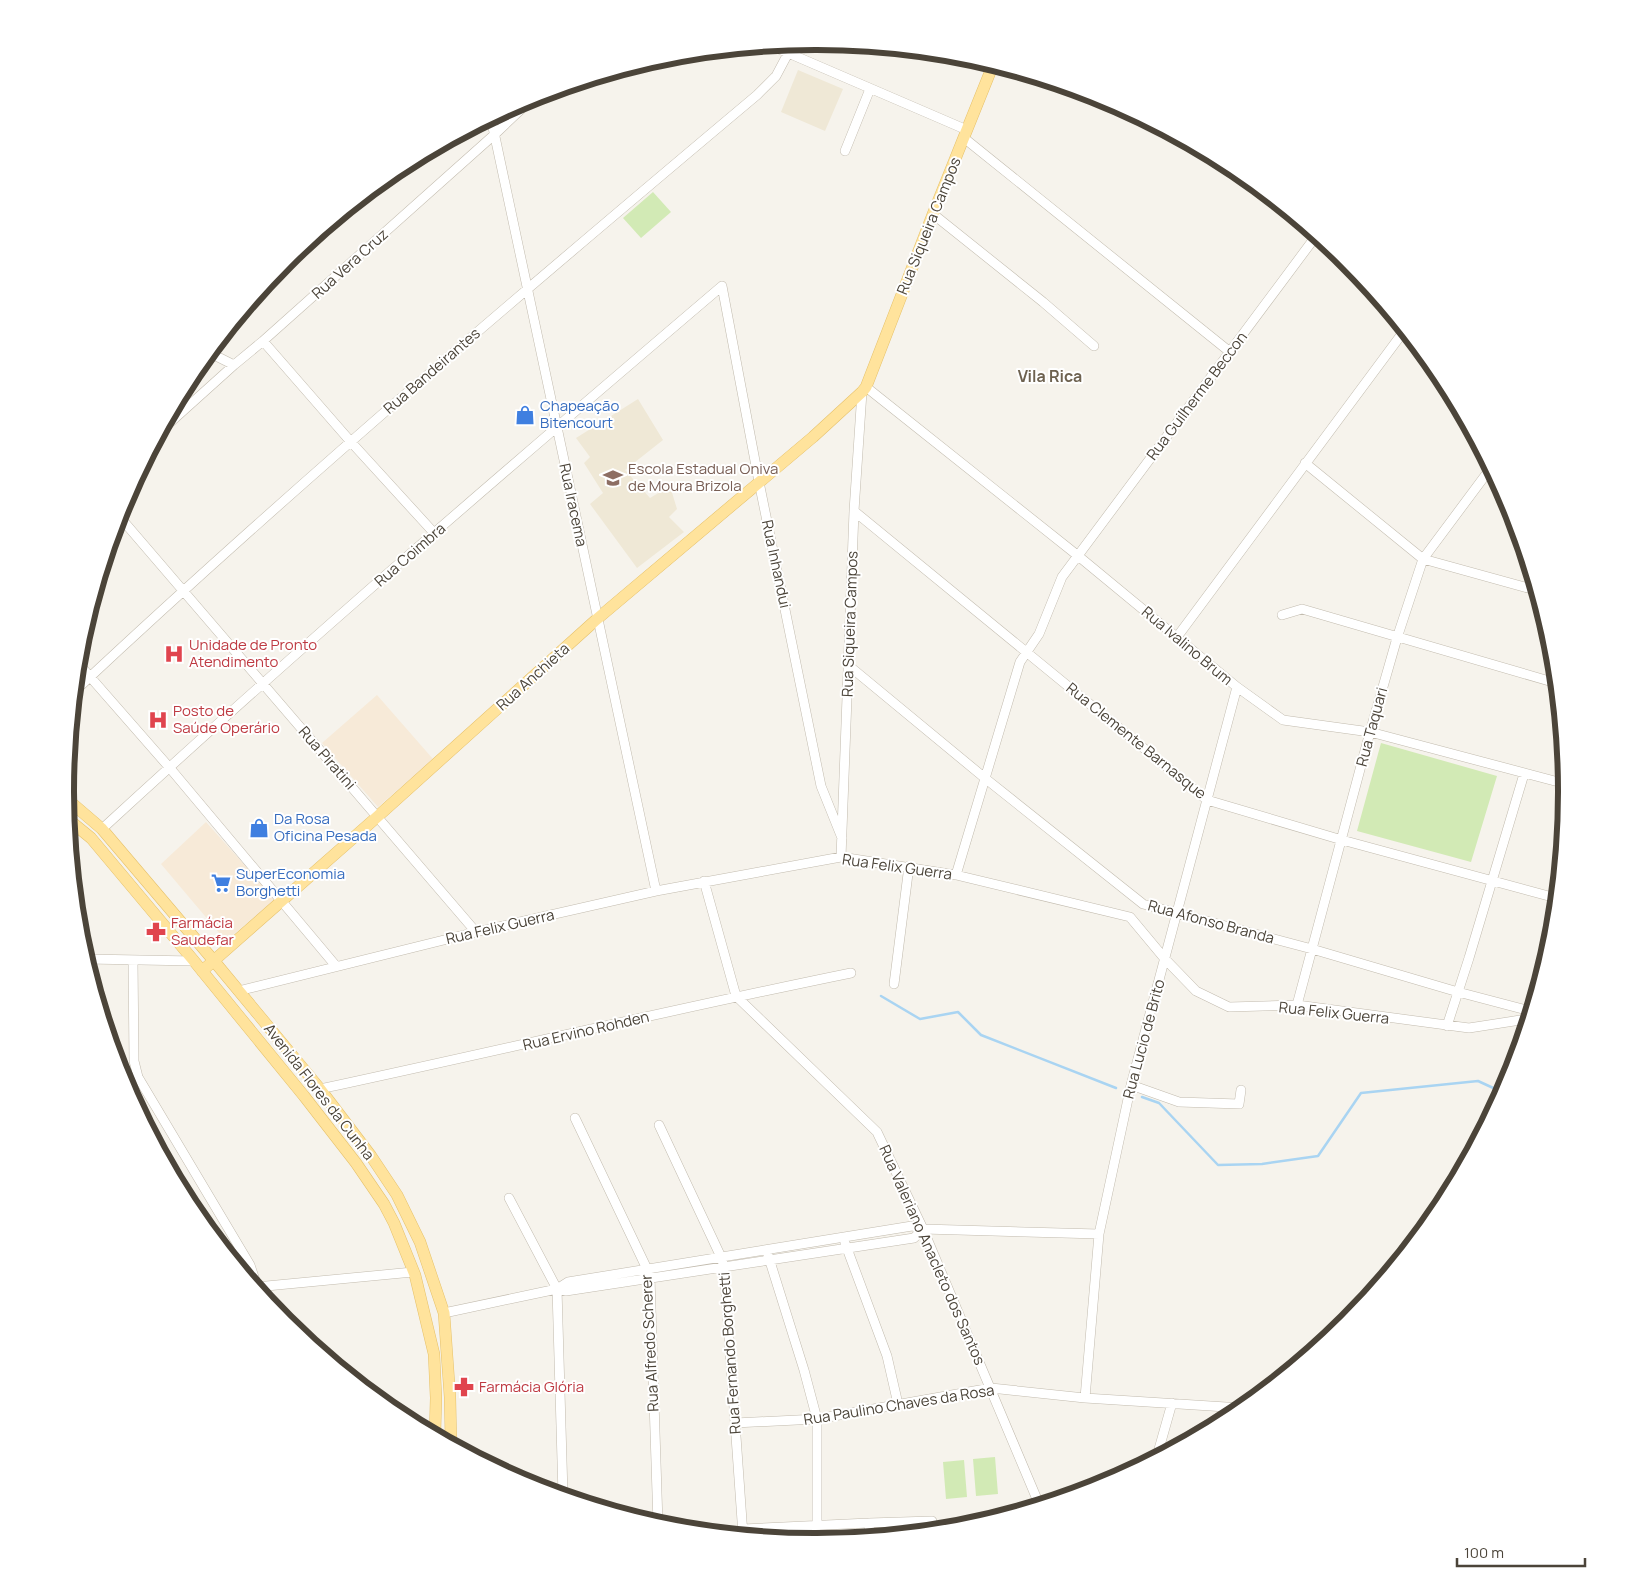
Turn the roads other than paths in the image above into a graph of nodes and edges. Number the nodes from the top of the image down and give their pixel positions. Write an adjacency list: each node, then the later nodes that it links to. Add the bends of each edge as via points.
1 (783, 51): 3 (street)
2 (790, 51): 3 (street, Rua Bandeirantes)
3 (789, 54): 5 (street); 14 (street, Rua Bandeirantes, via 776,76 757,95)
4 (991, 71): 9 (main road, Rua Siqueira Campos)
5 (870, 90): 9 (street); 10 (street)
6 (518, 113): 8 (street, Rua Vera Cruz)
7 (492, 124): 8 (street, Rua Iracema)
8 (495, 134): 14 (street, Rua Iracema); 16 (street, Rua Vera Cruz)
9 (965, 134): 11 (main road, Rua Siqueira Campos); 18 (street)
10 (845, 151)
11 (932, 214): 17 (street, via 1044,302); 21 (main road, Rua Siqueira Campos)
12 (1312, 241): 18 (street, Rua Guilherme Beccon)
13 (722, 286): 23 (street, Rua Coimbra); 27 (street, Rua Inhandui)
14 (527, 288): 23 (street, Rua Iracema); 24 (street, Rua Bandeirantes)
15 (1400, 336): 25 (street)
16 (263, 341): 20 (street, Rua Vera Cruz); 24 (street)
17 (1094, 346)
18 (1230, 352): 31 (street, Rua Guilherme Beccon)
19 (216, 356): 20 (street)
20 (234, 365): 22 (street, Rua Vera Cruz)
21 (864, 390): 27 (main road, Rua Anchieta); 28 (street, Rua Siqueira Campos); 31 (street, Rua Ivalino Brum)
22 (177, 417)
23 (557, 427): 30 (street, Rua Coimbra); 36 (street, Rua Iracema)
24 (351, 442): 30 (street); 34 (street, Rua Bandeirantes)
25 (1305, 463): 32 (street); 37 (street)
26 (1486, 475): 32 (street, Rua Taquari)
27 (759, 482): 36 (main road, Rua Anchieta); 57 (street, Rua Inhandui, via 822,786)
28 (854, 511): 39 (street, Rua Clemente Barnasque); 40 (street, Rua Siqueira Campos)
29 (125, 523): 34 (street, Rua Piratini)
30 (435, 534): 45 (street, Rua Coimbra)
31 (1077, 555): 37 (street, Rua Ivalino Brum); 39 (street, Rua Guilherme Beccon, via 1062,577 1039,634)
32 (1424, 559): 33 (street); 38 (street, Rua Taquari)
33 (1528, 588)
34 (184, 593): 42 (street, Rua Bandeirantes); 45 (street, Rua Piratini)
35 (1282, 615): 38 (street, via 1302,609)
36 (597, 619): 54 (main road, Rua Anchieta); 64 (street, Rua Iracema)
37 (1177, 637): 46 (street, Rua Ivalino Brum)
38 (1397, 638): 43 (street); 47 (street, Rua Taquari)
39 (1027, 652): 50 (street, Rua Guilherme Beccon, via 1020,662); 52 (street, Rua Clemente Barnasque)
40 (848, 665): 50 (street, Rua Afonso Branda); 57 (street, Rua Siqueira Campos)
41 (85, 671): 42 (street)
42 (90, 677): 44 (street, Rua Bandeirantes); 48 (street)
43 (1549, 681)
44 (83, 684)
45 (262, 684): 48 (street, Rua Coimbra); 54 (street, Rua Piratini)
46 (1237, 687): 47 (street, Rua Ivalino Brum, via 1283,720); 52 (street, Rua Lucio de Brito)
47 (1370, 732): 49 (street, Rua Ivalino Brum); 58 (street, Rua Taquari)
48 (169, 767): 56 (street, Rua Coimbra); 66 (street)
49 (1524, 774): 51 (street, Rua Ivalino Brum); 62 (street)
50 (986, 779): 61 (street, Rua Guilherme Beccon); 67 (street, Rua Afonso Branda, via 1143,904)
51 (1558, 782)
52 (1207, 800): 58 (street, Rua Clemente Barnasque); 67 (street, Rua Lucio de Brito)
53 (75, 806): 56 (main road, Avenida Flores da Cunha)
54 (377, 817): 66 (main road, Rua Anchieta); 68 (street, Rua Piratini)
55 (75, 825): 73 (main road, Avenida Flores da Cunha, via 91,838)
56 (102, 829): 74 (main road, Avenida Flores da Cunha)
57 (842, 838): 59 (street, Rua Siqueira Campos)
58 (1342, 840): 62 (street, Rua Clemente Barnasque); 69 (street, Rua Taquari)
59 (841, 857): 60 (street, Rua Felix Guerra); 63 (street, Rua Felix Guerra)
60 (909, 866): 61 (street, Rua Felix Guerra); 78 (street)
61 (956, 874): 71 (street, Rua Felix Guerra, via 1130,917)
62 (1492, 880): 65 (street, Rua Clemente Barnasque); 80 (street)
63 (704, 881): 64 (street, Rua Felix Guerra); 81 (street)
64 (656, 891): 68 (street, Rua Felix Guerra)
65 (1550, 896)
66 (282, 901): 74 (main road, Rua Anchieta); 75 (street)
67 (1176, 914): 69 (street, Rua Afonso Branda); 71 (street, Rua Lucio de Brito)
68 (476, 932): 75 (street, Rua Felix Guerra)
69 (1312, 948): 80 (street, Rua Afonso Branda); 82 (street, Rua Taquari)
70 (94, 959): 72 (street)
71 (1165, 959): 82 (street, Rua Felix Guerra, via 1196,991 1229,1007); 86 (street, Rua Lucio de Brito)
72 (133, 960): 73 (street); 100 (street, via 134,1061 138,1076)
73 (194, 961): 76 (main road, Avenida Flores da Cunha)
74 (214, 961): 76 (main road, Rua Anchieta); 79 (main road, Avenida Flores da Cunha)
75 (336, 966): 79 (street, Rua Felix Guerra)
76 (202, 971): 101 (main road, Avenida Flores da Cunha, via 371,1184 394,1223)
77 (852, 973): 81 (street, Rua Ervino Rohden)
78 (894, 984)
79 (238, 991): 87 (main road, Avenida Flores da Cunha)
80 (1458, 992): 83 (street, Rua Afonso Branda); 85 (street)
81 (736, 996): 87 (street, Rua Ervino Rohden); 92 (street, Rua Valeriano Anacleto dos Santos, via 877,1132)
82 (1297, 1006): 85 (street, Rua Felix Guerra)
83 (1524, 1009)
84 (1521, 1020): 85 (street, Rua Felix Guerra, via 1476,1027)
85 (1447, 1026)
86 (1131, 1086): 88 (street, via 1179,1102 1238,1104); 93 (street, Rua Lucio de Brito)
87 (320, 1089): 105 (main road, Avenida Flores da Cunha, via 397,1195 420,1242)
88 (1241, 1090)
89 (575, 1118): 102 (street, Rua Alfredo Scherer)
90 (659, 1125): 97 (street, Rua Fernando Borghetti)
91 (509, 1198): 106 (street)
92 (923, 1228): 93 (street); 94 (street, via 912,1226); 95 (street, via 914,1238); 108 (street, Rua Valeriano Anacleto dos Santos)
93 (1099, 1234): 109 (street, Rua Lucio de Brito)
94 (843, 1238): 95 (street); 96 (street)
95 (847, 1248): 98 (street); 110 (street, via 887,1356)
96 (766, 1250): 97 (street); 98 (street)
97 (721, 1257): 99 (street, Rua Fernando Borghetti); 102 (street)
98 (769, 1260): 99 (street); 113 (street)
99 (724, 1267): 102 (street); 114 (street, Rua Fernando Borghetti)
100 (252, 1272)
101 (413, 1272): 103 (street); 104 (main road, Avenida Flores da Cunha); 105 (main road, via 425,1270)
102 (648, 1274): 106 (street, via 568,1282); 120 (street, Rua Alfredo Scherer)
103 (265, 1286)
104 (418, 1286): 107 (main road, via 434,1312); 115 (main road, Avenida Flores da Cunha, via 434,1354)
105 (436, 1287): 107 (main road, Avenida Flores da Cunha)
106 (557, 1289): 107 (street); 118 (street)
107 (444, 1313): 116 (main road, Avenida Flores da Cunha)
108 (991, 1388): 109 (street, Rua Paulino Chaves da Rosa); 110 (street, Rua Paulino Chaves da Rosa); 119 (street, Rua Valeriano Anacleto dos Santos)
109 (1085, 1398): 111 (street, Rua Paulino Chaves da Rosa)
110 (898, 1404): 113 (street, Rua Paulino Chaves da Rosa)
111 (1172, 1404): 112 (street, Rua Paulino Chaves da Rosa); 117 (street)
112 (1229, 1407)
113 (817, 1419): 114 (street, Rua Paulino Chaves da Rosa); 123 (street)
114 (735, 1423): 124 (street, Rua Fernando Borghetti)
115 (435, 1428)
116 (451, 1437)
117 (1159, 1449)
118 (564, 1489)
119 (1037, 1499)
120 (658, 1516)
121 (932, 1521): 122 (street)
122 (869, 1523): 123 (street); 126 (street)
123 (817, 1525): 125 (street)
124 (743, 1529)
125 (760, 1530)
126 (870, 1531)

